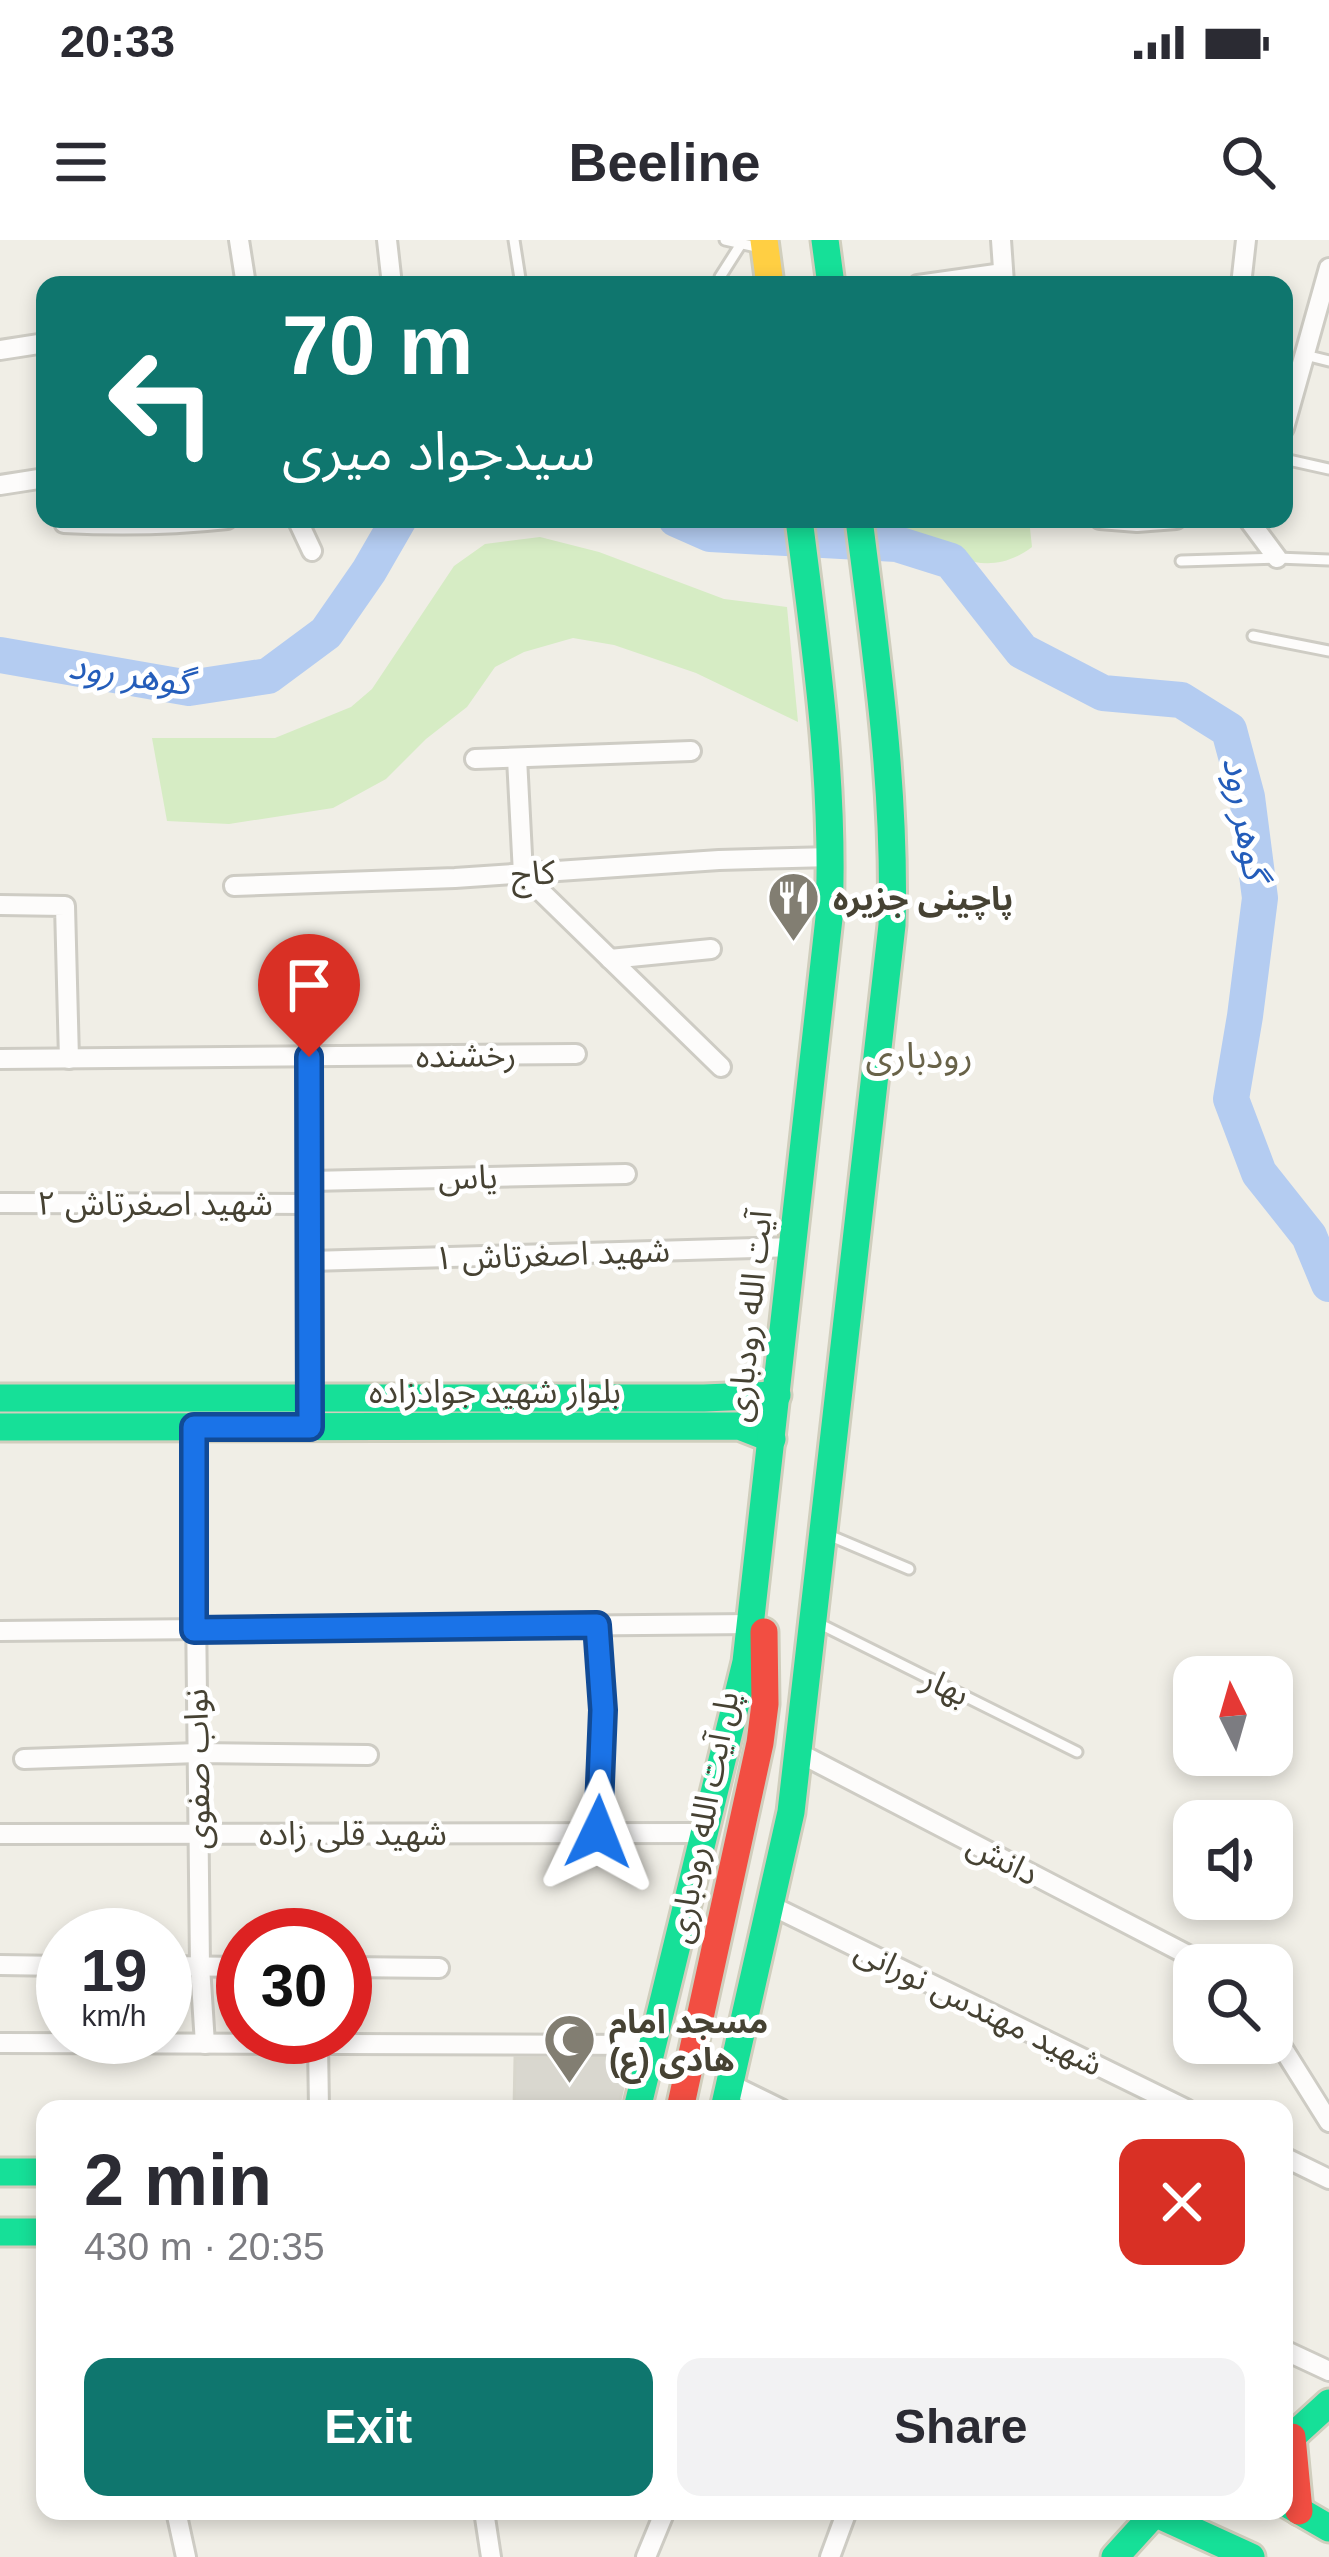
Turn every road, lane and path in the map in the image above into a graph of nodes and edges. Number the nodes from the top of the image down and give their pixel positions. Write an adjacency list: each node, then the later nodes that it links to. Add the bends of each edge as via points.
1 (239, 240): 10 (street)
2 (387, 240): 11 (street)
3 (514, 240): 12 (lane)
4 (725, 240): 8 (lane)
5 (825, 240): 15 (main road)
6 (1001, 240): 16 (street)
7 (1246, 240): 17 (street)
8 (757, 244): 13 (lane); 14 (main road)
9 (1329, 268): 20 (street)
10 (245, 276)
11 (391, 276)
12 (520, 276)
13 (721, 276)
14 (767, 276)
15 (830, 276)
16 (1003, 276)
17 (1242, 276)
18 (36, 344): 19 (street)
19 (0, 350)
20 (1305, 355): 21 (lane); 22 (street)
21 (1329, 361)
22 (1293, 397)
23 (1293, 461): 24 (lane)
24 (1329, 470)
25 (36, 479): 26 (street)
26 (0, 485)
27 (301, 528): 31 (street)
28 (800, 528): 40 (main road, آیت الله رودباری)
29 (860, 528): 66 (main road, via 891,791 892,925)
30 (1257, 528): 32 (street)
31 (312, 551)
32 (1277, 558): 33 (lane); 34 (lane)
33 (1329, 560)
34 (1181, 561)
35 (1253, 635): 36 (lane)
36 (1329, 651)
37 (692, 752): 38 (street)
38 (518, 758): 39 (street); 41 (street)
39 (475, 759)
40 (832, 857): 41 (street, کاج); 55 (main road, آیت الله رودباری)
41 (523, 874): 42 (street, کاج); 45 (street)
42 (234, 886)
43 (0, 905): 49 (street, via 65,905)
44 (711, 949): 45 (street)
45 (610, 958): 50 (street)
46 (576, 1054): 47 (street, رخشنده)
47 (309, 1057): 49 (street, رخشنده); 52 (street)
48 (0, 1059): 49 (street, رخشنده)
49 (69, 1059)
50 (722, 1067)
51 (626, 1174): 52 (street, یاس)
52 (310, 1181): 54 (street)
53 (0, 1203): 54 (street, شهید اصغرتاش ۲)
54 (310, 1204): 56 (street)
55 (793, 1247): 56 (street, شهید اصغرتاش ۱); 57 (main road, آیت الله رودباری)
56 (310, 1261): 61 (street)
57 (783, 1340): 58 (main road, آیت الله رودباری); 59 (main road)
58 (777, 1395): 59 (main road, بلوار شهید جوادزاده); 65 (main road, آیت الله رودباری)
59 (741, 1396): 61 (main road, بلوار شهید جوادزاده); 63 (main road, via 748,1415)
60 (0, 1398): 61 (main road)
61 (310, 1413): 63 (main road, بلوار شهید جوادزاده); 64 (main road, بلوار شهید جوادزاده)
62 (0, 1426): 64 (main road, بلوار شهید جوادزاده)
63 (739, 1426): 65 (main road, بلوار شهید جوادزاده)
64 (194, 1427): 72 (street, نواب صفوی)
65 (772, 1439): 67 (main road, آیت الله رودباری)
66 (824, 1533): 68 (lane); 69 (main road)
67 (761, 1534): 70 (main road, آیت الله رودباری); 102 (main road, پل آیت الله رودباری, via 760,1743)
68 (909, 1569)
69 (815, 1621): 74 (lane, بهار); 76 (main road)
70 (752, 1624): 71 (street); 81 (main road, آیت الله رودباری)
71 (597, 1625): 72 (street); 79 (street)
72 (194, 1630): 73 (street); 75 (street, نواب صفوی)
73 (0, 1631)
74 (1077, 1752)
75 (198, 1753): 77 (street); 78 (street); 80 (street, نواب صفوی)
76 (799, 1753): 83 (main road); 84 (street, دانش)
77 (368, 1755)
78 (24, 1759)
79 (598, 1832): 80 (street, شهید قلی زاده); 81 (street, شهید قلی زاده)
80 (199, 1833): 82 (street, شهید قلی زاده); 88 (street, نواب صفوی)
81 (705, 1833): 96 (main road, آیت الله رودباری)
82 (0, 1834)
83 (772, 1906): 103 (main road); 104 (street, شهید مهندس نورانی)
84 (1173, 1947)
85 (0, 1965): 86 (street)
86 (36, 1966)
87 (192, 1966): 88 (street)
88 (200, 1966): 89 (street); 93 (street, نواب صفوی)
89 (216, 1966)
90 (372, 1967): 91 (street)
91 (440, 1968)
92 (0, 2043): 93 (street)
93 (205, 2044): 94 (street)
94 (216, 2044)
95 (372, 2045): 96 (street)
96 (651, 2051): 100 (main road, آیت الله رودباری); 101 (main road)
97 (318, 2064): 99 (street)
98 (1293, 2064): 105 (street)
99 (319, 2100)
100 (639, 2100)
101 (659, 2100)
102 (682, 2100)
103 (726, 2100)
104 (1168, 2100)
105 (1329, 2122)
106 (1293, 2161): 109 (street)
107 (4, 2166): 108 (main road)
108 (36, 2171)
109 (1329, 2179)
110 (0, 2232): 111 (main road)
111 (36, 2232)
112 (1293, 2354): 113 (street)
113 (1329, 2371)
114 (1329, 2403): 115 (main road)
115 (1293, 2436)
116 (1293, 2508): 124 (main road)
117 (178, 2520): 125 (street)
118 (485, 2520): 126 (street)
119 (661, 2520): 127 (street)
120 (844, 2520): 128 (street)
121 (1146, 2520): 129 (main road)
122 (1171, 2520): 130 (main road)
123 (1198, 2520): 130 (main road)
124 (1329, 2528)
125 (186, 2557)
126 (491, 2557)
127 (646, 2557)
128 (830, 2557)
129 (1115, 2557)
130 (1255, 2557)

